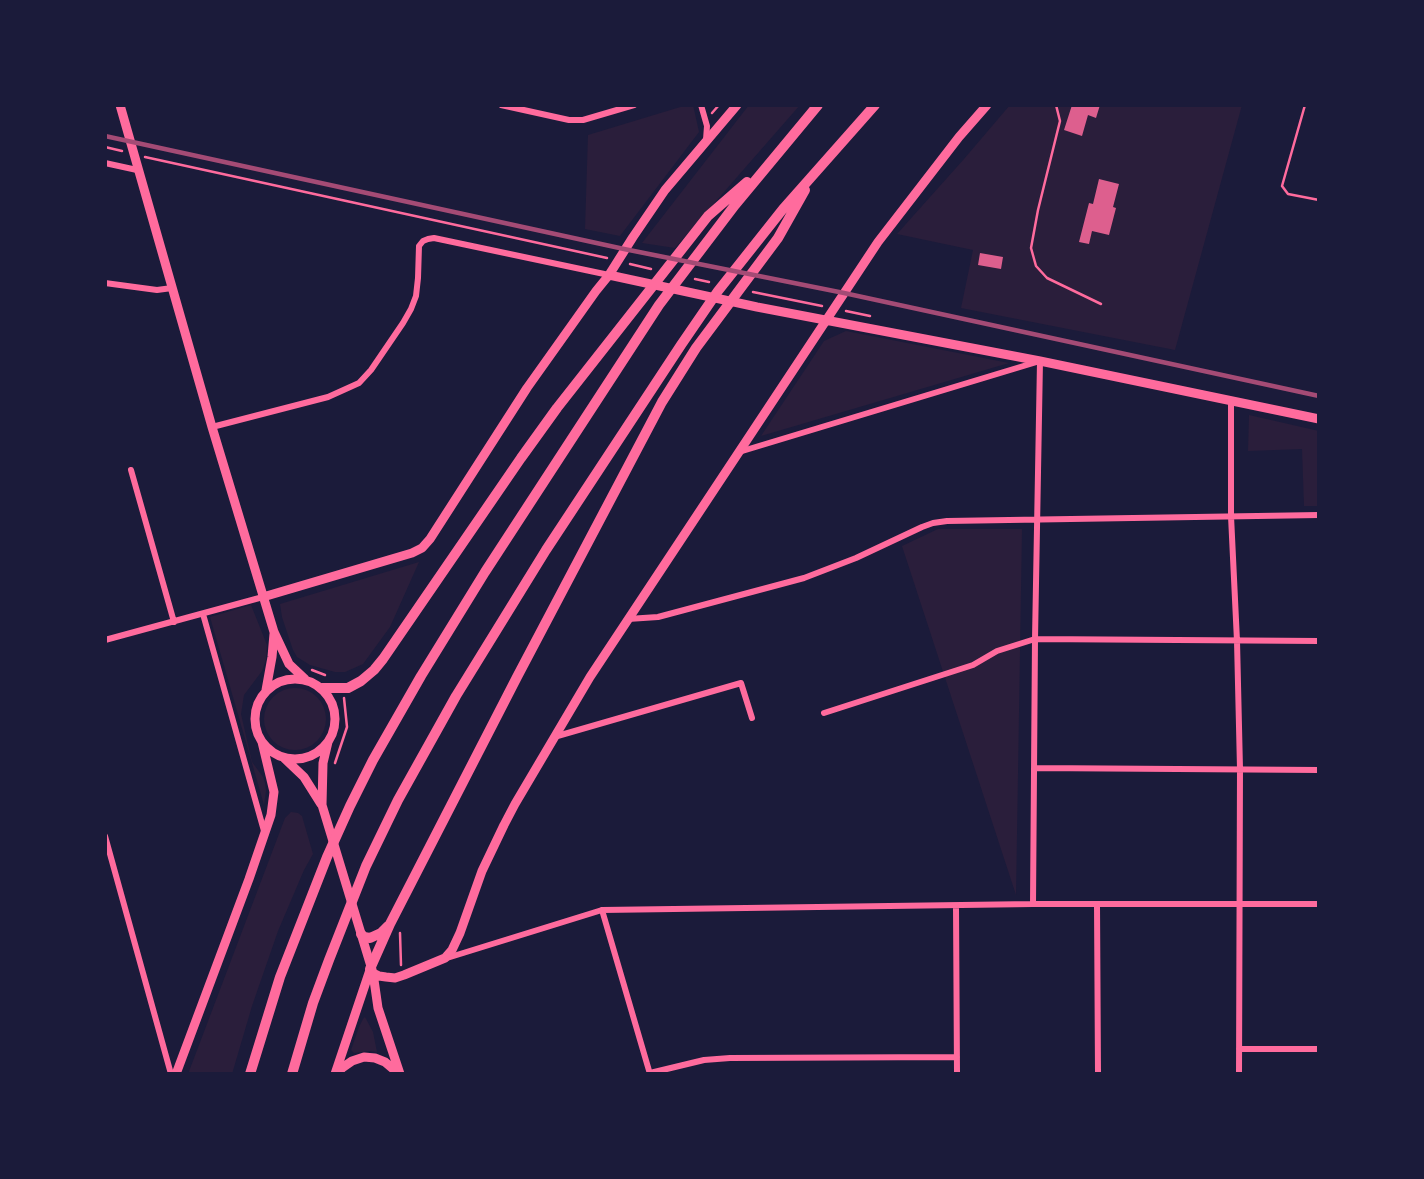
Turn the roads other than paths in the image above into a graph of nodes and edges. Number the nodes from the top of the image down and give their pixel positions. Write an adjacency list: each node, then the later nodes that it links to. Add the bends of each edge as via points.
1 (120, 105): 13 (main road)
2 (501, 105): 3 (street, via 569,120)
3 (634, 105)
4 (701, 105): 10 (street)
5 (737, 105): 10 (main road)
6 (818, 105): 11 (highway)
7 (875, 105): 14 (highway)
8 (987, 105): 19 (main road, via 911,198)
9 (1056, 105): 18 (lane, via 1060,121 1031,248 1035,266 1046,278)
10 (706, 140): 15 (main road, via 665,191)
11 (772, 160): 39 (highway, via 708,216 557,408 374,670 348,688); 68 (highway, via 659,305 421,676 327,857 289,952)
12 (105, 163): 13 (street)
13 (137, 170): 17 (main road)
14 (816, 170): 59 (highway, via 778,238 662,402); 69 (highway, via 718,290 546,550 456,696 366,866 321,982)
15 (610, 275): 19 (main road); 23 (street, via 434,238 423,241 411,309 359,383 328,397); 29 (main road, via 527,388 422,548)
16 (105, 283): 17 (street)
17 (172, 288): 23 (main road)
18 (1101, 304)
19 (825, 320): 20 (main road); 24 (main road)
20 (1040, 361): 21 (main road); 24 (street); 28 (street)
21 (1231, 400): 22 (main road); 27 (street)
22 (1319, 419)
23 (212, 427): 29 (main road)
24 (739, 452): 31 (main road)
25 (131, 470): 32 (street)
26 (1319, 515): 27 (street)
27 (1231, 516): 28 (street); 36 (street)
28 (1038, 520): 31 (street, via 933,523 804,578 658,617); 34 (street)
29 (262, 597): 30 (street); 33 (main road)
30 (204, 614): 32 (street); 52 (street)
31 (628, 619): 43 (main road)
32 (174, 622): 35 (street)
33 (274, 632): 38 (main road, via 289,664); 40 (main road)
34 (1035, 639): 36 (street); 41 (street, via 997,651 973,665); 47 (street)
35 (105, 640)
36 (1237, 641): 37 (street); 48 (street)
37 (1319, 641)
38 (305, 679): 39 (main road); 40 (main road, via 281,681)
39 (322, 688): 45 (main road, via 336,715)
40 (266, 690): 44 (main road, via 255,714)
41 (824, 713)
42 (752, 718): 43 (street, via 741,683)
43 (554, 737): 61 (main road, via 482,870 456,941)
44 (262, 742): 46 (main road); 52 (main road, via 274,792)
45 (328, 742): 46 (main road, via 309,757); 50 (main road)
46 (283, 757): 50 (main road, via 304,777)
47 (1035, 768): 48 (street); 53 (street)
48 (1240, 769): 49 (street); 55 (street)
49 (1319, 770)
50 (322, 805): 60 (main road)
51 (105, 836): 67 (street)
52 (265, 836): 67 (main road)
53 (1033, 904): 54 (street); 57 (street)
54 (1097, 904): 55 (street); 73 (street)
55 (1241, 904): 56 (street); 63 (street)
56 (1319, 904)
57 (956, 906): 58 (street); 65 (street)
58 (602, 910): 61 (street); 66 (street)
59 (390, 924): 60 (highway, via 374,937); 62 (highway)
60 (360, 934): 62 (main road)
61 (445, 958): 62 (main road, via 395,978)
62 (371, 971): 70 (main road); 71 (main road)
63 (1239, 1049): 64 (street); 74 (street)
64 (1319, 1049)
65 (957, 1057): 66 (street, via 730,1058); 72 (street)
66 (650, 1073)
67 (173, 1074)
68 (250, 1074)
69 (292, 1074)
70 (336, 1074): 71 (main road, via 352,1061 370,1057)
71 (399, 1074)
72 (957, 1074)
73 (1098, 1074)
74 (1239, 1074)

